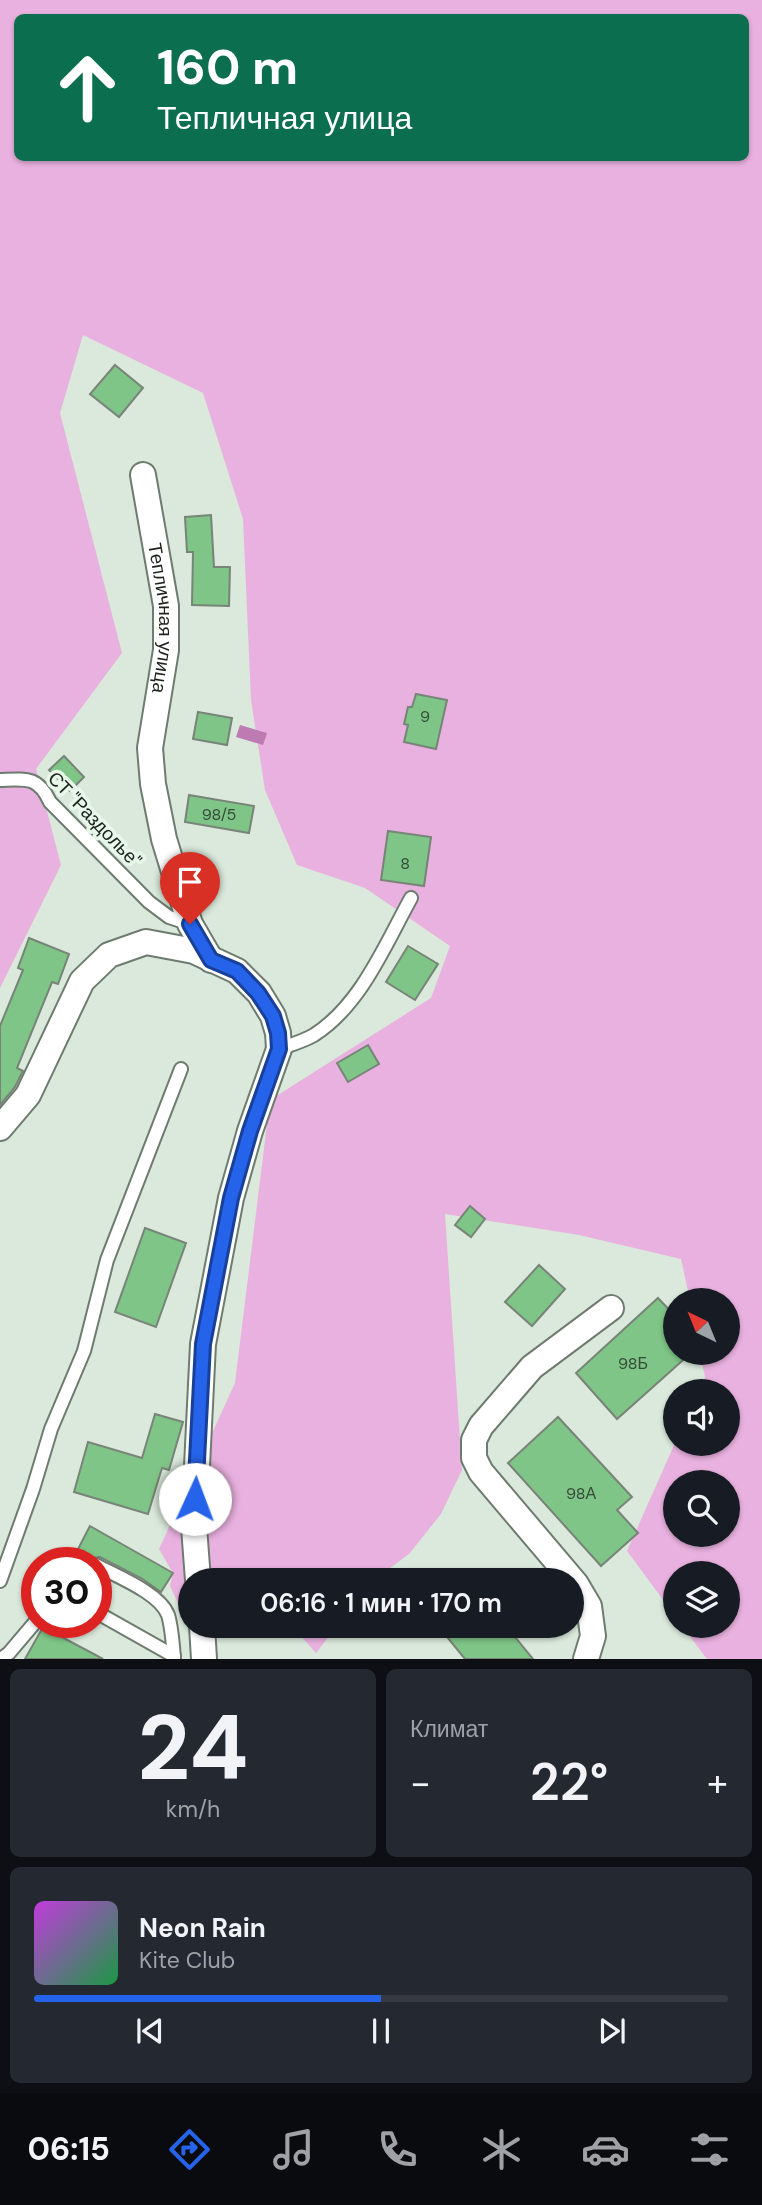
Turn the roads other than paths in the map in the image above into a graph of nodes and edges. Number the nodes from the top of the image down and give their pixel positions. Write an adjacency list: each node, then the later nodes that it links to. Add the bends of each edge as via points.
1 (143, 475): 4 (street, Тепличная улица, via 166,606 166,650 150,748 153,784)
2 (0, 780): 4 (lane, СТ "Раздолье", via 27,779 43,788 50,803 149,902 169,917)
3 (411, 898): 6 (lane, via 345,1009 314,1036)
4 (190, 924): 5 (street, Тепличная улица)
5 (211, 960): 6 (street, via 237,971 258,993 273,1016); 8 (street, via 194,951 146,942 109,955 82,981 28,1095)
6 (279, 1049): 10 (street, via 231,1198 203,1344 194,1527)
7 (180, 1069): 12 (lane, via 107,1260 84,1351 51,1429)
8 (0, 1128)
9 (611, 1307): 19 (street, via 532,1367 474,1440 474,1458 481,1472 576,1584 589,1606 593,1636)
10 (197, 1568)
11 (112, 1574): 16 (lane, via 163,1606)
12 (0, 1581)
13 (112, 1621): 16 (lane)
14 (22, 1638): 17 (lane)
15 (203, 1638): 18 (street)
16 (174, 1658)
17 (1, 1659)
18 (204, 1659)
19 (586, 1659)

